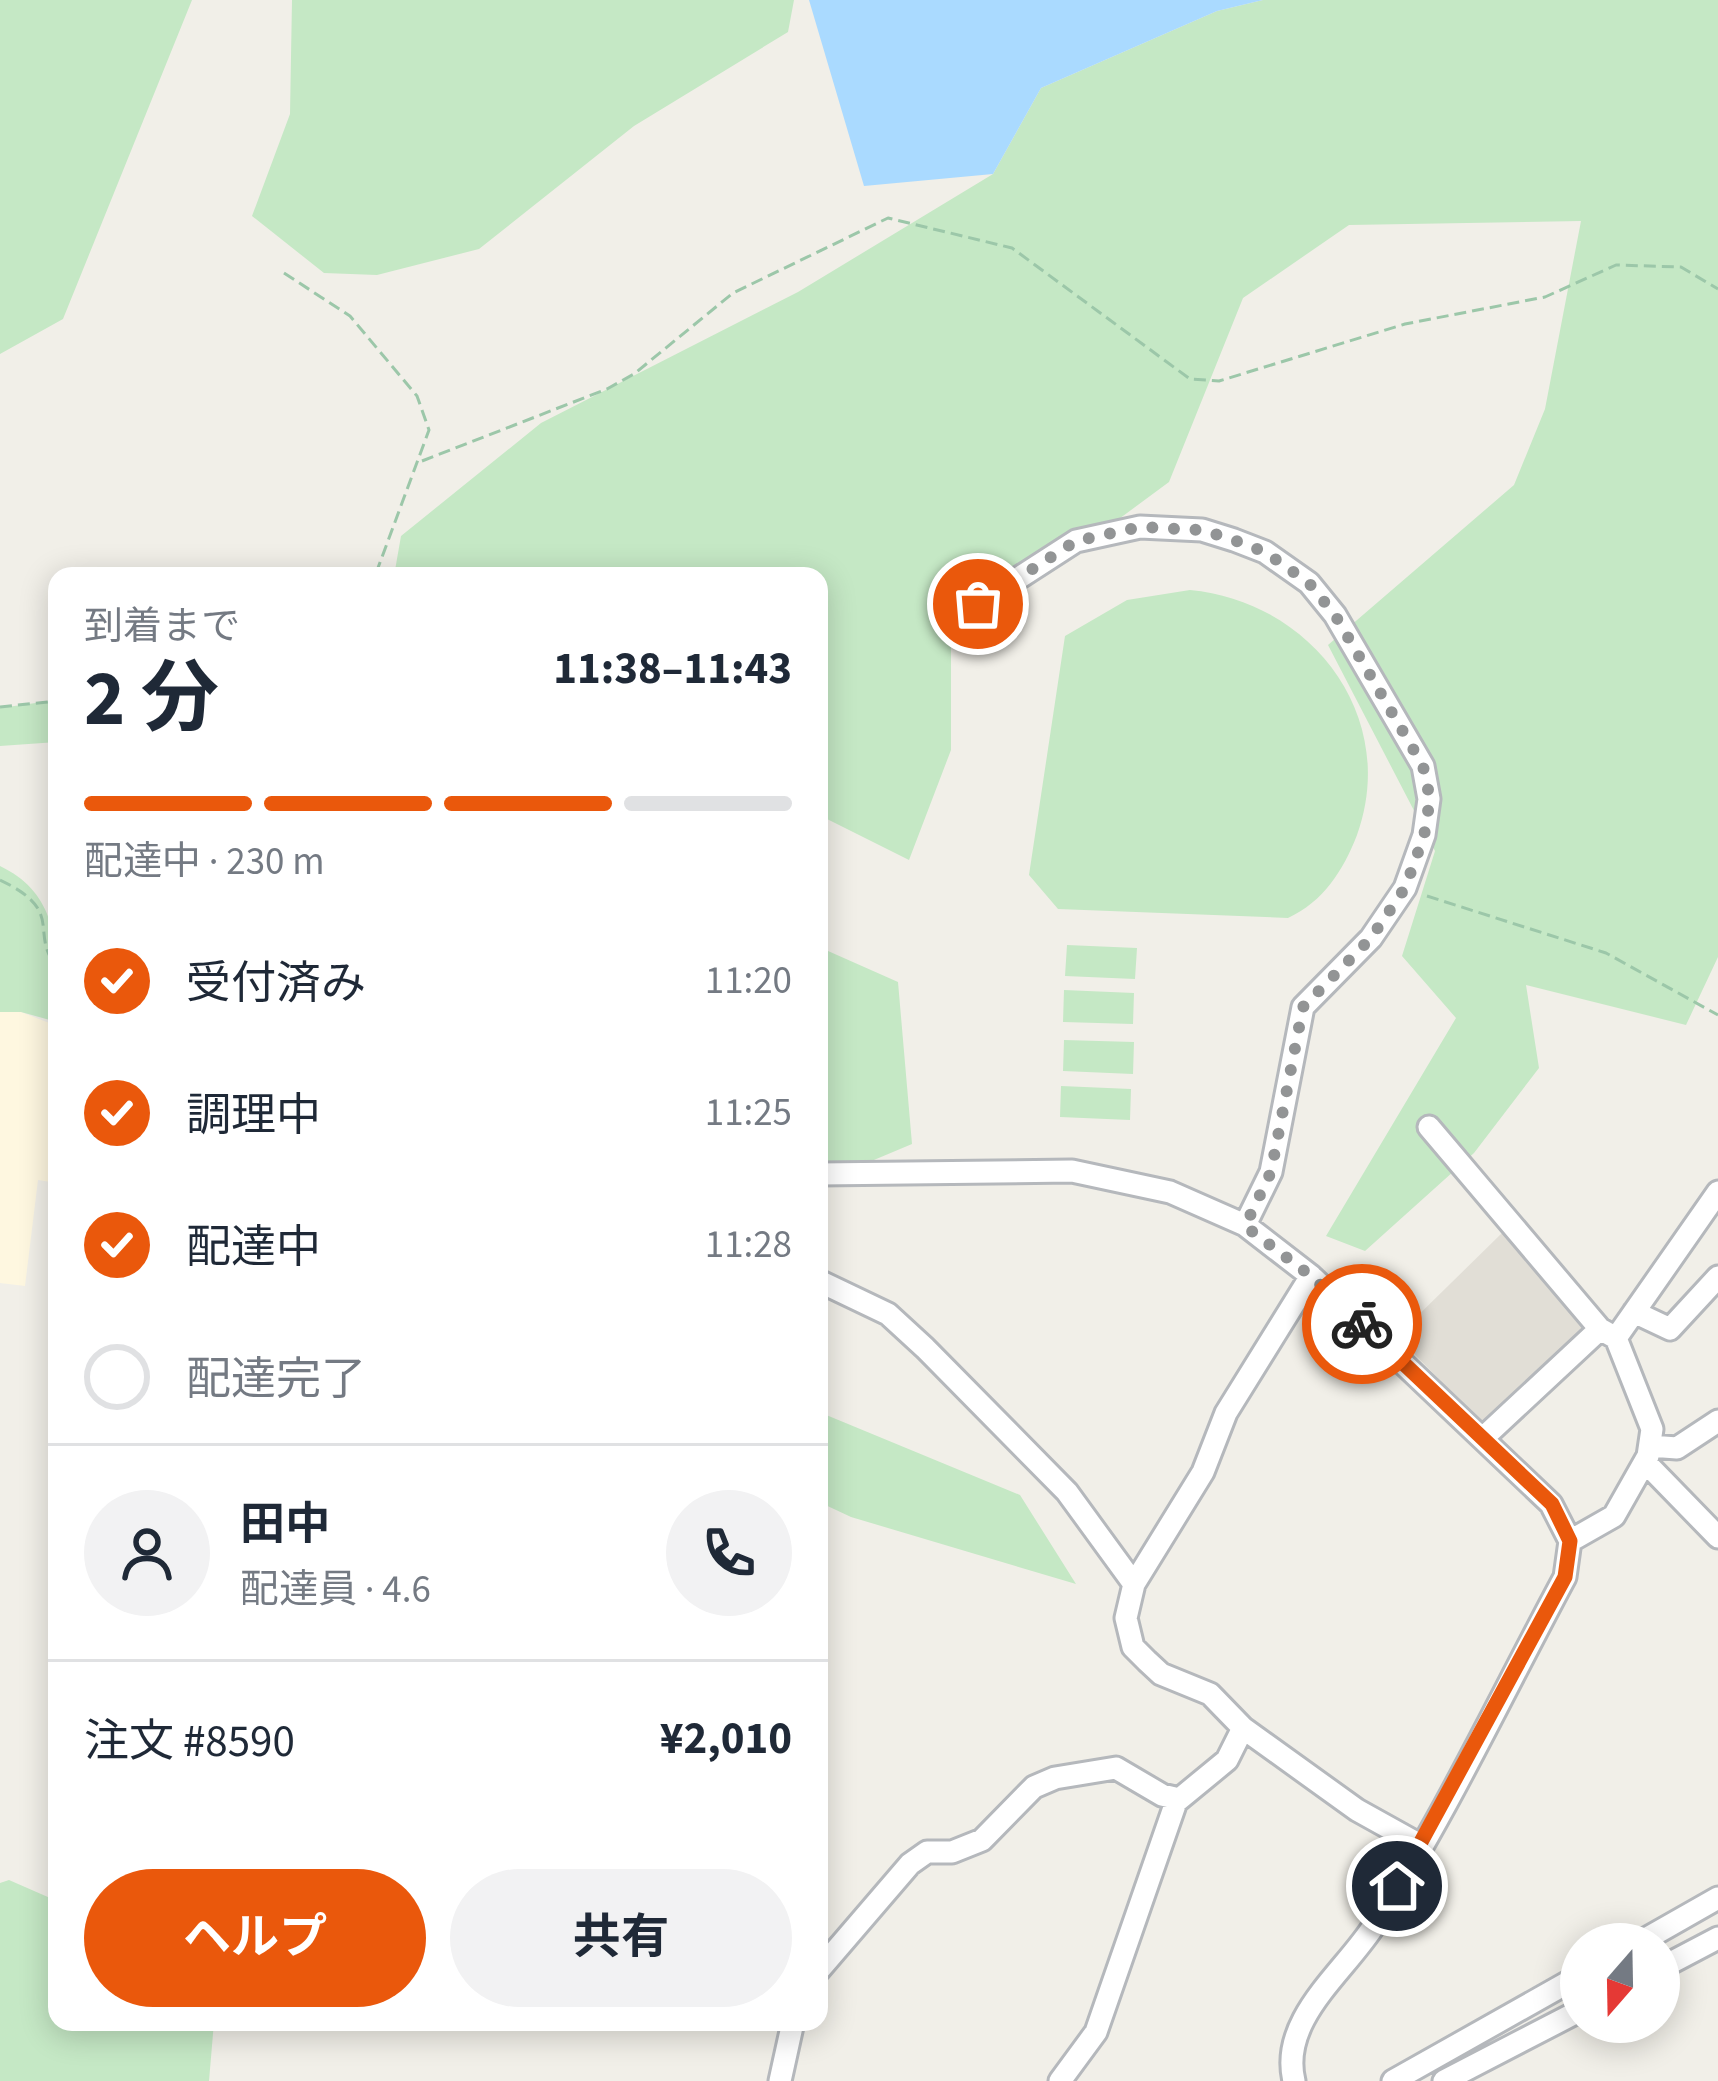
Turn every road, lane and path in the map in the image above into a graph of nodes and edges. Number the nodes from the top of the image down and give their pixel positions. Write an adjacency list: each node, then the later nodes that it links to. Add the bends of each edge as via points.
1 (284, 273): 3 (path, via 350,316 417,396 429,430)
2 (1718, 289): 3 (path, via 1681,267 1616,265 1545,297 1405,324 1219,381 1190,379 1012,248 888,218 733,293 607,389)
3 (422, 460): 4 (path)
4 (379, 567)
5 (952, 622): 9 (street, via 1076,541 1140,527 1202,530 1265,552 1309,583 1335,615 1423,766 1430,799)
6 (48, 702): 7 (path)
7 (0, 706)
8 (0, 880): 10 (path, via 44,916)
9 (1405, 888): 11 (path, via 1606,953); 15 (street, via 1371,938 1303,1007 1271,1172)
10 (48, 945)
11 (1718, 1015)
12 (1429, 1127): 20 (street)
13 (828, 1174): 15 (street, via 1072,1171 1170,1192)
14 (1718, 1192): 19 (street)
15 (1245, 1226): 16 (street)
16 (1311, 1276): 22 (street); 26 (street)
17 (1718, 1277): 19 (street, via 1670,1329)
18 (828, 1285): 26 (street, via 888,1314 925,1348 1067,1492)
19 (1634, 1312): 20 (street)
20 (1608, 1334): 22 (street); 23 (street, via 1652,1430)
21 (1718, 1421): 23 (street, via 1677,1448)
22 (1483, 1438): 25 (street, via 1552,1504)
23 (1647, 1454): 24 (street); 25 (street, via 1614,1516)
24 (1718, 1537)
25 (1570, 1541): 29 (street, via 1565,1577)
26 (1134, 1584): 27 (street, via 1126,1618 1133,1647 1161,1674 1210,1694)
27 (1244, 1728): 28 (street, via 1227,1760); 29 (street)
28 (1179, 1799): 34 (street, via 1116,1768 1034,1787 982,1840 927,1852 910,1864); 39 (street, via 1096,2032)
29 (1420, 1845): 40 (street, via 1375,1926 1304,2017 1288,2059)
30 (1718, 1898): 31 (street)
31 (1674, 1923)
32 (1718, 1938): 33 (street)
33 (1680, 1958)
34 (828, 1960)
35 (1560, 1988): 41 (street)
36 (1560, 2021): 42 (street)
37 (791, 2031): 38 (street)
38 (780, 2081)
39 (1060, 2081)
40 (1294, 2081)
41 (1393, 2081)
42 (1444, 2081)

